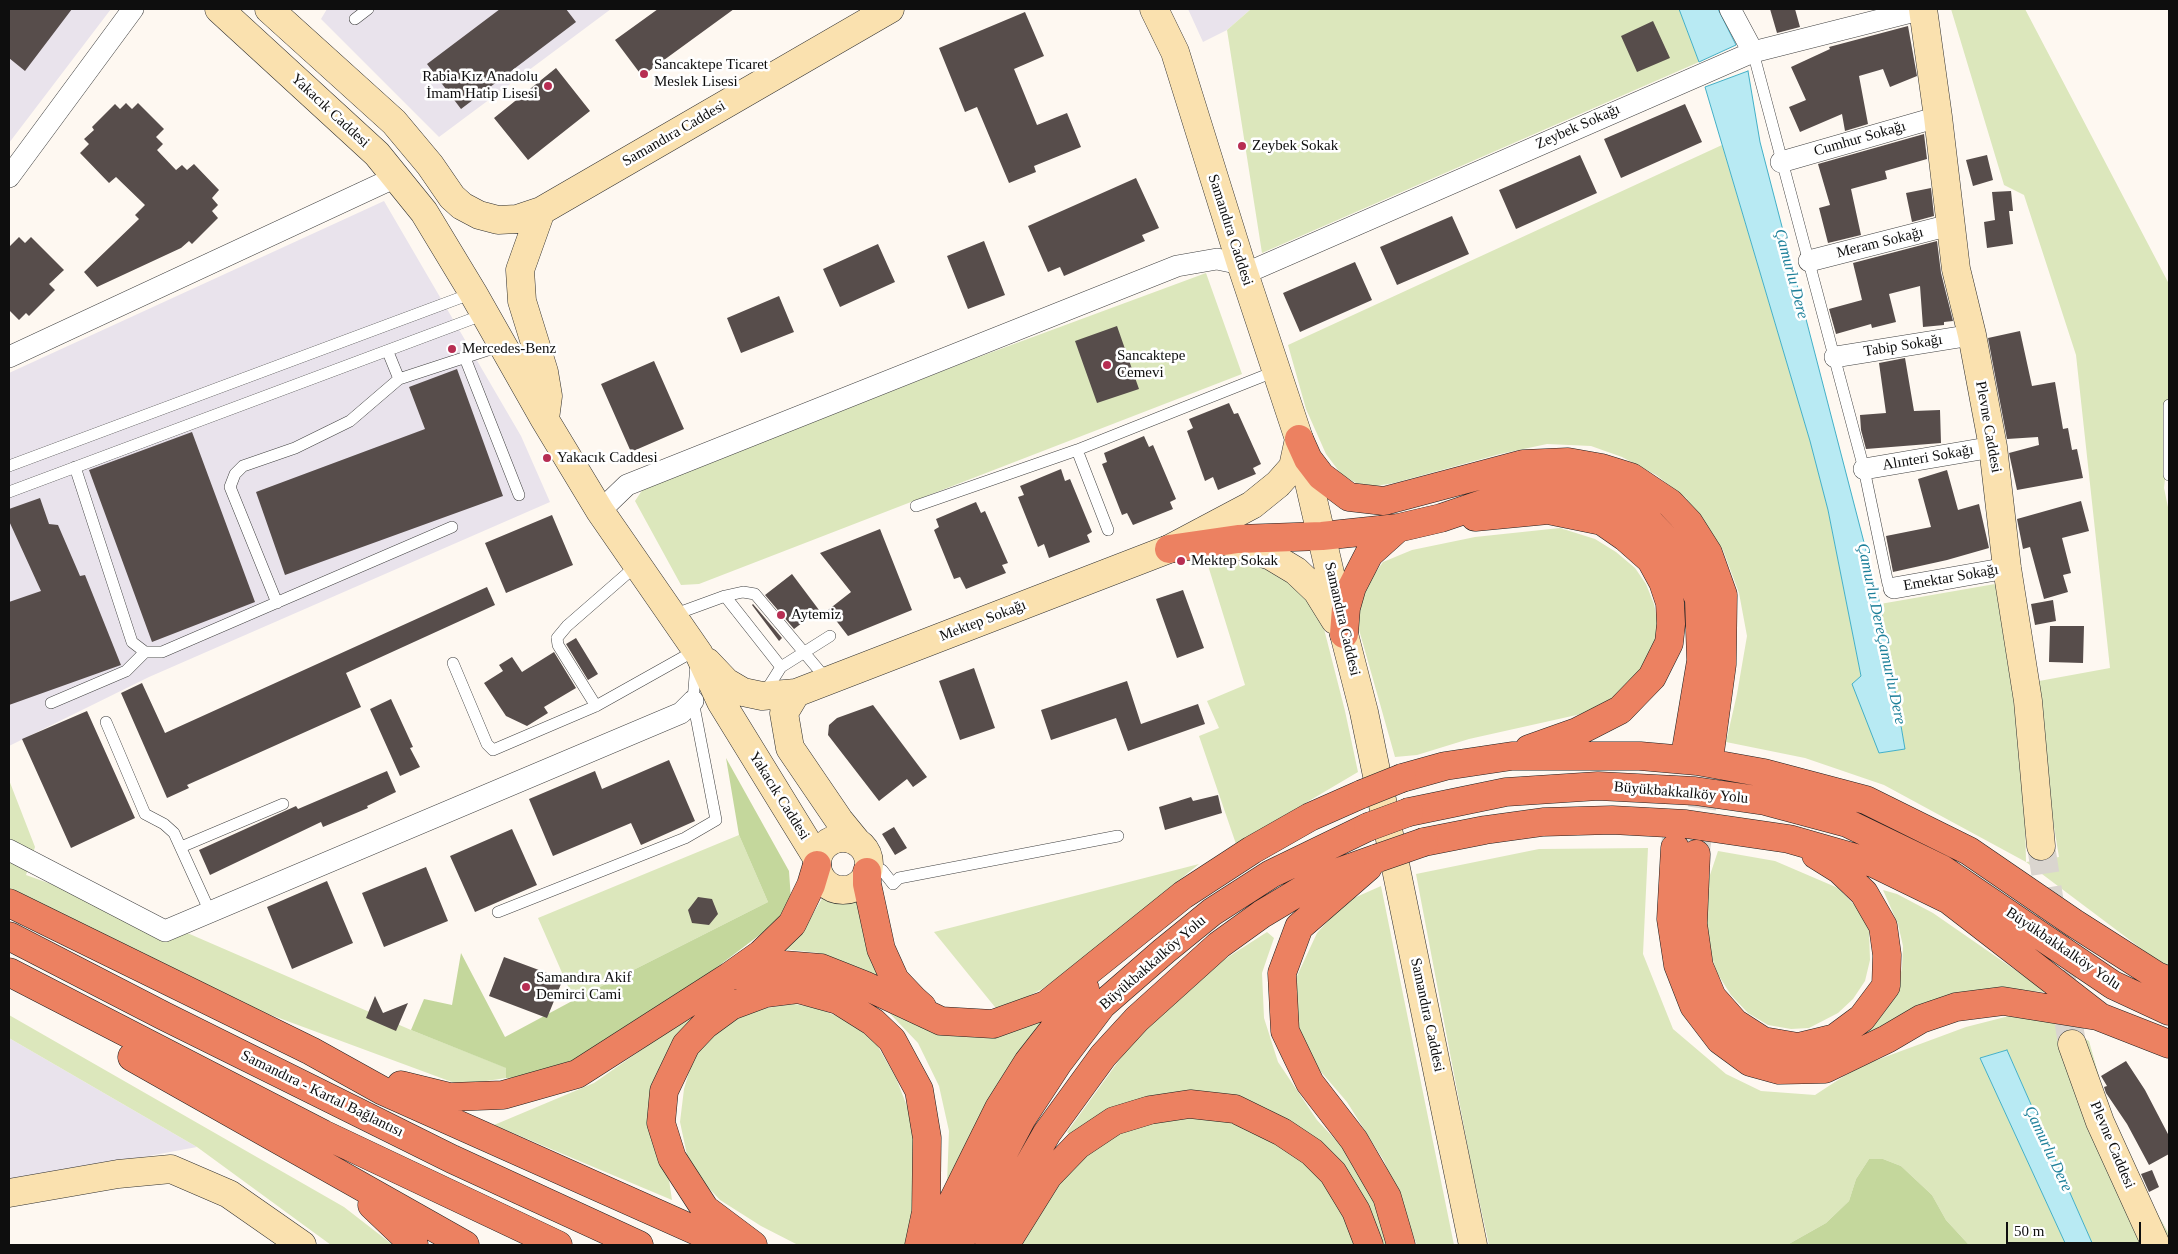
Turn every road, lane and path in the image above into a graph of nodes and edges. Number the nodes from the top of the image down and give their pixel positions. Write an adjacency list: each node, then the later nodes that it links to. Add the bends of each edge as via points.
1 (133, 9): 13 (street)
2 (220, 9): 14 (main road, Yakacık Caddesi, via 377,154)
3 (269, 9): 15 (main road, Samandıra Caddesi, via 394,122 462,206 498,220 517,219)
4 (368, 9): 9 (lane)
5 (890, 9): 15 (main road, Samandıra Caddesi)
6 (1154, 9): 18 (main road, Samandıra Caddesi, via 1175,52)
7 (1730, 9): 10 (street)
8 (1923, 9): 10 (street, Zeybek Sokağı); 11 (main road, Plevne Caddesi)
9 (355, 19)
10 (1753, 52): 12 (lane); 18 (street, Zeybek Sokağı)
11 (1938, 117): 12 (street, Cumhur Sokağı); 16 (main road, Plevne Caddesi)
12 (1781, 162): 17 (lane)
13 (9, 177)
14 (396, 177): 19 (main road, Yakacık Caddesi, via 424,212); 23 (street)
15 (541, 211): 29 (main road, via 520,270 522,302 544,372 548,396)
16 (1950, 225): 17 (street, Meram Sokağı); 20 (main road, Plevne Caddesi, via 1956,269)
17 (1809, 261): 24 (lane)
18 (1242, 269): 26 (main road, Samandıra Caddesi); 40 (street, via 1217,259 1177,266 627,485)
19 (479, 304): 21 (main road, Yakacık Caddesi); 22 (lane); 33 (lane)
20 (1972, 335): 24 (street, Tabip Sokağı); 31 (main road, Plevne Caddesi)
21 (503, 345): 25 (lane); 29 (main road, Yakacık Caddesi)
22 (388, 352): 27 (lane); 34 (lane)
23 (9, 357)
24 (1835, 357): 35 (lane)
25 (465, 358): 27 (lane); 38 (lane)
26 (1276, 371): 30 (main road, Samandıra Caddesi); 32 (lane)
27 (399, 379): 52 (lane, via 350,421 295,448 243,466 235,474 230,487)
28 (2169, 405): 36 (lane)
29 (545, 420): 40 (main road, Yakacık Caddesi)
30 (1299, 439): 41 (highway, via 1308,459 1322,476 1349,497 1384,502 1524,464 1568,462 1631,477 1670,503 1689,523 1708,553 1723,595 1722,664 1698,751 1699,599 1677,551 1650,523 1613,496 1566,487 1529,488); 45 (main road, Samandıra Caddesi); 47 (main road, Mektep Sokağı, via 1293,467 1278,484 1252,505)
31 (1993, 447): 35 (street, Alınteri Sokağı); 49 (main road, Plevne Caddesi)
32 (1077, 450): 39 (lane); 44 (lane)
33 (9, 466)
34 (75, 467): 37 (lane); 56 (lane, via 132,642)
35 (1864, 469): 50 (lane, via 1888,584)
36 (2169, 475)
37 (9, 492)
38 (520, 495)
39 (916, 506)
40 (600, 510): 48 (main road, Yakacık Caddesi)
41 (1441, 518): 43 (highway); 68 (highway, via 1548,510 1602,521 1651,560 1670,603 1672,624 1669,643 1652,677 1620,710 1577,732)
42 (452, 527): 52 (lane)
43 (1398, 528): 45 (highway); 54 (highway, via 1369,554 1352,587)
44 (1108, 530)
45 (1322, 536): 46 (highway); 54 (main road, Samandıra Caddesi)
46 (1226, 541): 47 (highway); 54 (main road, via 1272,556 1296,571 1317,591)
47 (1169, 549): 61 (main road, Mektep Sokağı)
48 (637, 565): 53 (main road, Yakacık Caddesi); 66 (lane, via 566,626 557,638 558,645)
49 (2008, 568): 50 (street, Emektar Sokağı); 72 (main road, Plevne Caddesi, via 2028,701)
50 (1894, 588)
51 (725, 596): 53 (lane); 58 (lane, via 743,592 755,594); 60 (lane)
52 (277, 603): 56 (lane, via 162,652)
53 (673, 615): 57 (main road, Yakacık Caddesi)
54 (1344, 634): 109 (main road, Samandıra Caddesi, via 1364,712)
55 (830, 636): 58 (lane)
56 (145, 652): 65 (lane, via 126,672)
57 (698, 652): 63 (main road, Yakacık Caddesi, via 726,682 743,692); 64 (lane); 66 (lane); 77 (main road, Yakacık Caddesi, via 721,702)
58 (804, 652): 60 (lane); 61 (lane)
59 (453, 663): 66 (lane, via 487,744 493,750)
60 (781, 667): 63 (lane)
61 (828, 681): 62 (main road, Mektep Sokağı)
62 (796, 693): 63 (main road, Yakacık Caddesi); 76 (main road, via 784,713 790,748)
63 (762, 696)
64 (693, 702): 80 (street, via 681,713); 81 (lane, via 716,820 685,838)
65 (51, 703)
66 (596, 706)
67 (106, 722): 73 (lane, via 145,814 174,833)
68 (1512, 756): 78 (highway, bridge, via 1445,766 1362,794 1252,850); 85 (highway, via 1640,756 1697,761 1764,772 1866,800 1969,851 2074,923)
69 (283, 804): 73 (lane)
70 (1118, 836): 76 (lane, via 899,878 893,884 882,870)
71 (1789, 839): 75 (highway, Büyükbakkalköy Yolu, bridge, via 1686,824 1612,820 1543,822 1424,842); 88 (highway, Büyükbakkalköy Yolu, via 1873,863 1949,900); 88 (highway, via 1840,870 1864,893 1883,926 1887,955 1886,986 1862,1018 1835,1038 1798,1047 1763,1041 1735,1023 1712,997 1699,966 1685,851 1671,919 1678,965 1694,1006 1720,1040 1750,1062 1779,1070 1825,1070 1921,1019 1956,1007 2003,1001)
72 (2041, 846)
73 (181, 847): 80 (lane)
74 (9, 850): 80 (street, via 165,931)
75 (1378, 858): 105 (highway, Büyükbakkalköy Yolu, via 1322,878 1262,914 1219,945 1138,1019 1103,1056 1047,1133 1002,1212); 108 (highway, via 1299,928 1282,973 1285,1032 1310,1083 1354,1140 1387,1197)
76 (865, 859): 77 (main road, Yakacık Caddesi, via 850,838 833,840 820,850); 77 (main road, Yakacık Caddesi, via 863,880 857,886 840,890 824,882); 89 (highway, via 881,949 895,980 913,1000)
77 (817, 862): 84 (highway, via 811,885 792,924 761,954)
78 (1183, 895): 89 (highway, via 1046,1005 993,1024); 103 (highway, via 1077,996 1028,1062 999,1108)
79 (9, 903): 92 (highway)
80 (210, 912)
81 (498, 912)
82 (9, 936): 99 (highway, Samandıra - Kartal Bağlantısı, via 452,1159)
83 (9, 972): 98 (highway, via 323,1134)
84 (730, 976): 89 (highway, via 784,965 821,968); 92 (highway, via 577,1074 503,1095 450,1097 391,1082)
85 (2169, 981)
86 (9, 989): 93 (highway)
87 (2169, 1011): 104 (highway, Büyükbakkalköy Yolu, bridge, via 2113,985 1942,869 1847,823 1765,801 1696,792 1598,786 1506,792 1410,812 1368,827 1271,874 1212,912 1102,1005 1022,1118)
88 (2100, 1017): 91 (highway, Büyükbakkalköy Yolu)
89 (941, 1021)
90 (2072, 1044): 110 (main road, Plevne Caddesi, via 2100,1122)
91 (2169, 1044)
92 (310, 1051): 100 (highway, via 383,1091)
93 (247, 1120): 96 (highway, via 360,1196); 97 (highway)
94 (9, 1193): 95 (main road, via 118,1174 171,1169 229,1194)
95 (302, 1245)
96 (414, 1245)
97 (466, 1245)
98 (558, 1245)
99 (639, 1245)
100 (728, 1245)
101 (753, 1245): 102 (highway, via 705,1209 672,1158 661,1123 664,1091 686,1045 731,1006 766,993 798,989 838,1000 873,1022 892,1040 918,1090 927,1138 926,1212)
102 (919, 1245)
103 (930, 1245)
104 (958, 1245)
105 (990, 1245)
106 (1005, 1245): 107 (highway, via 1048,1176 1078,1145 1114,1121 1150,1110 1190,1104 1235,1109 1282,1132 1312,1152 1333,1173 1356,1210)
107 (1369, 1245)
108 (1401, 1245)
109 (1473, 1245)
110 (2156, 1245)

